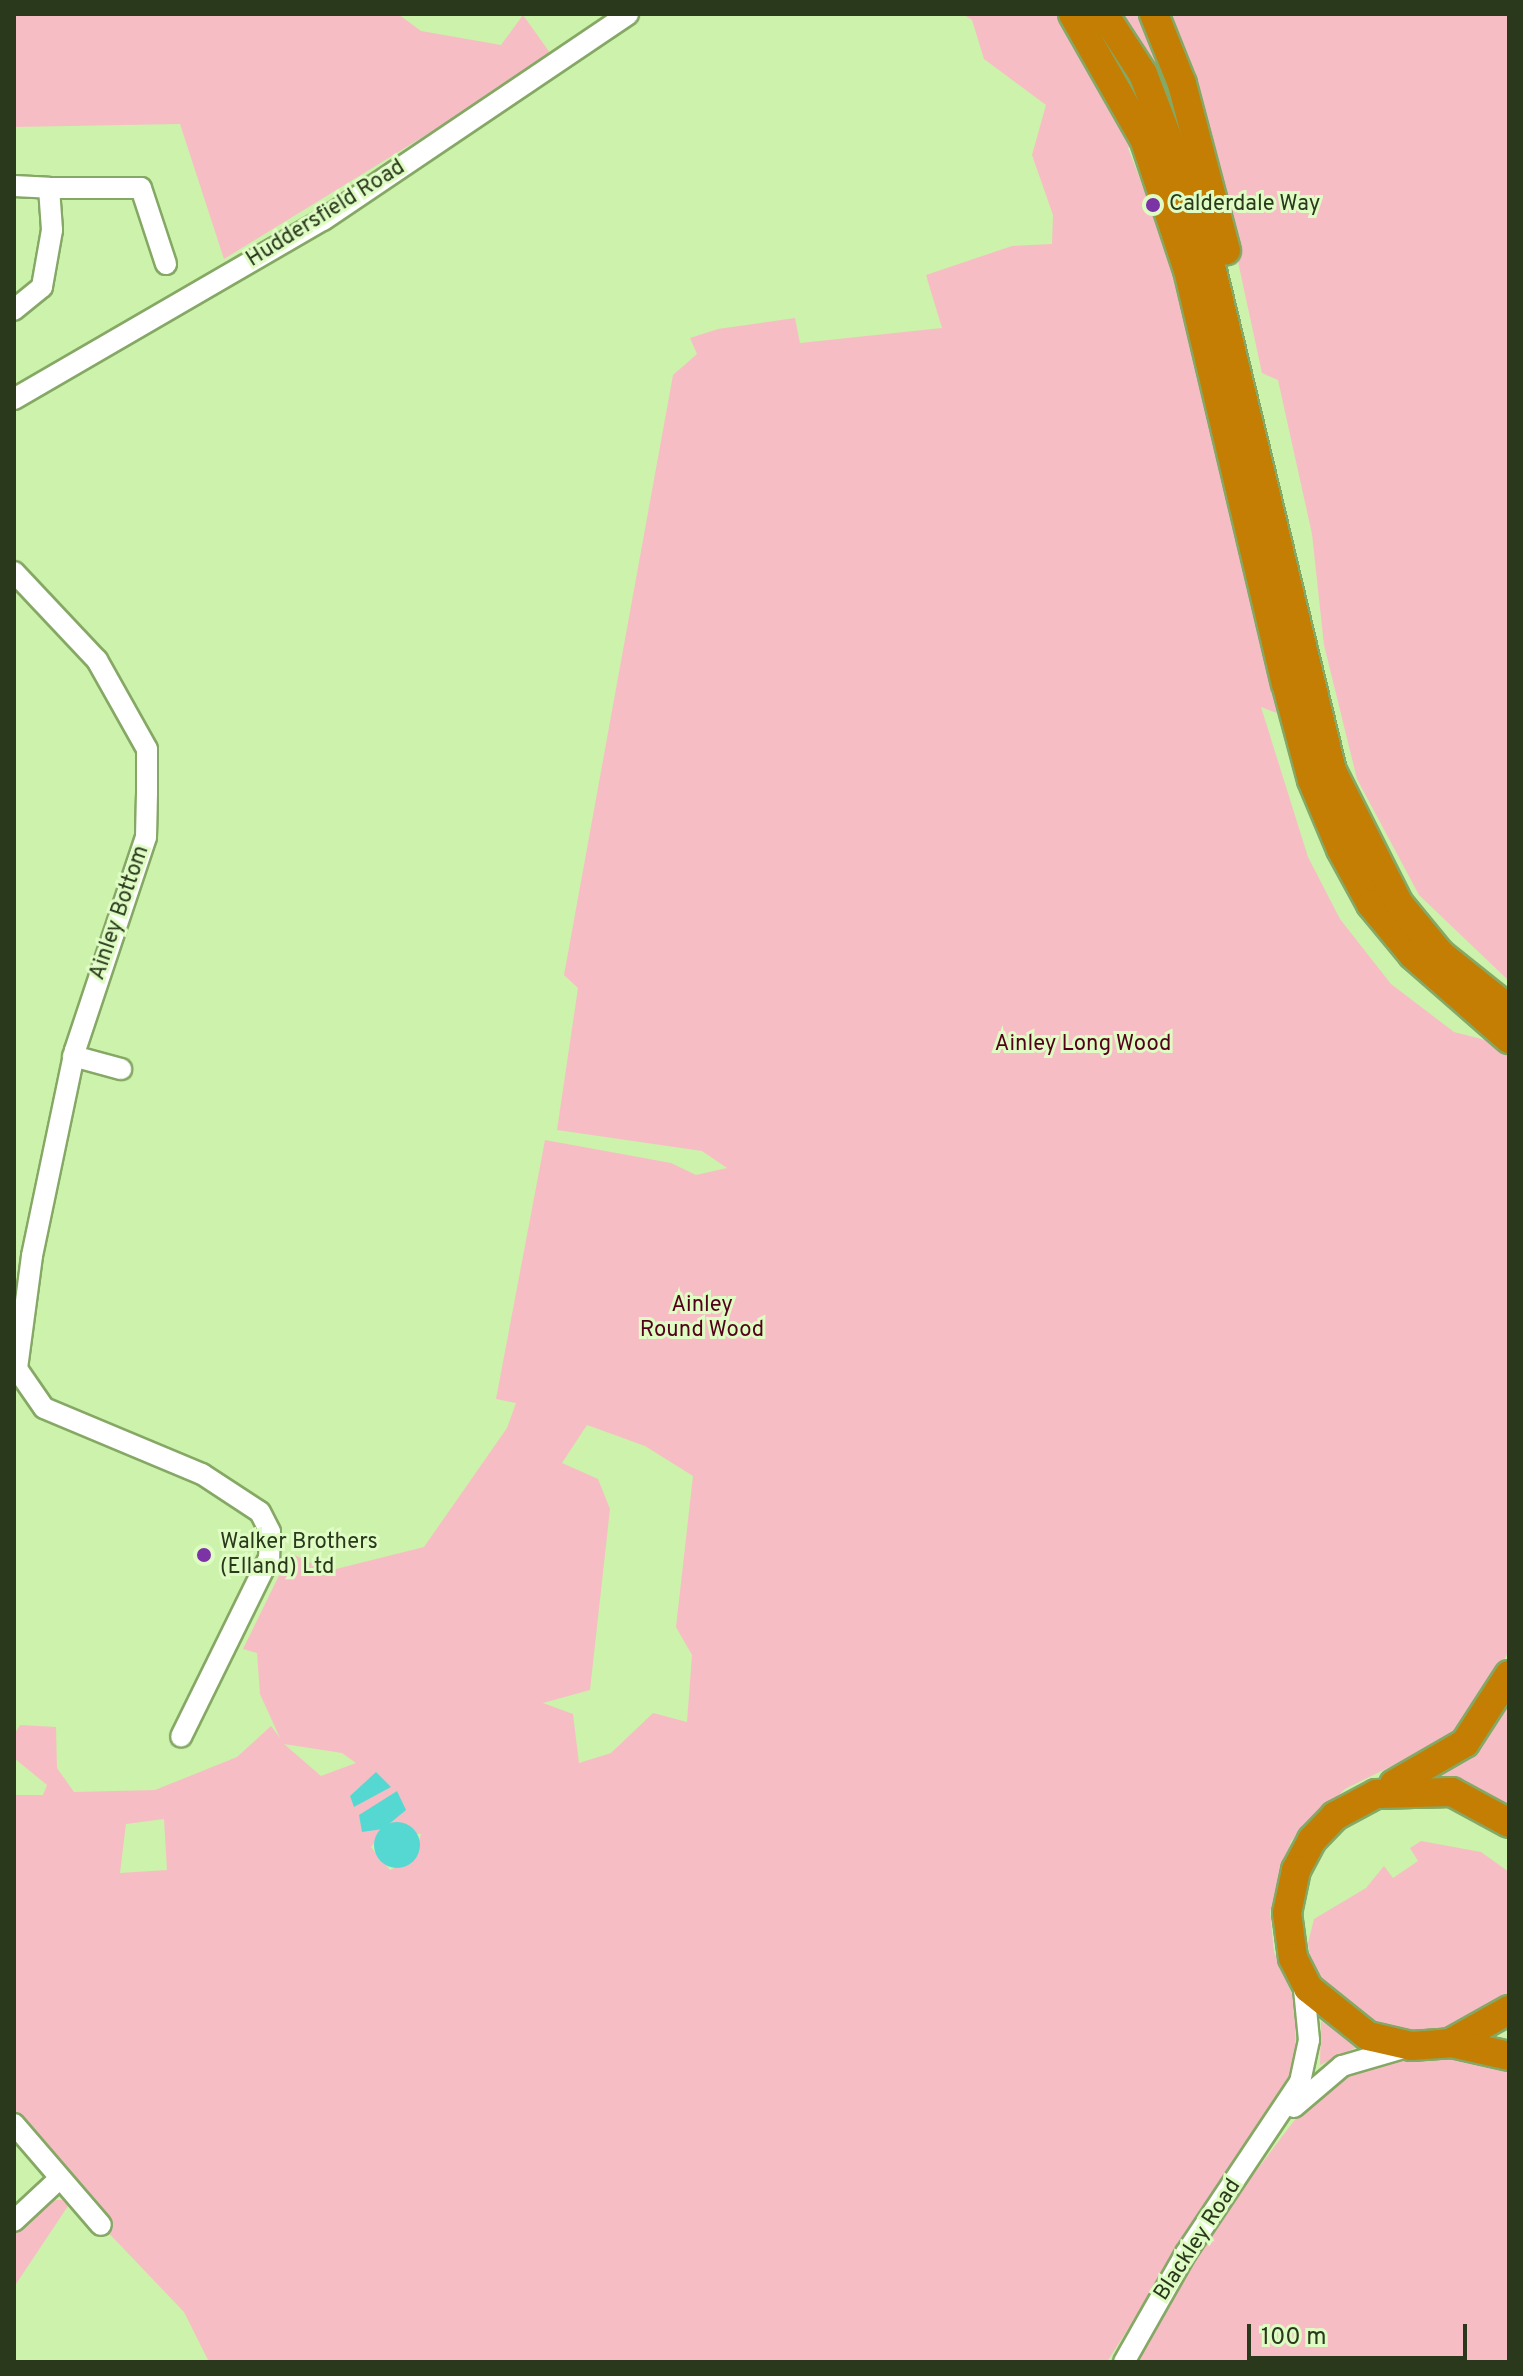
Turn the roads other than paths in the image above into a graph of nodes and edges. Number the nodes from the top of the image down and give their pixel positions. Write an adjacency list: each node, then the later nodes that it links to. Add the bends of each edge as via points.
1 (628, 14): 9 (street, Huddersfield Road, via 323,220)
2 (1073, 14): 13 (highway, via 1145,141 1188,270 1312,780)
3 (1104, 14): 10 (highway, via 1143,74 1174,143)
4 (1154, 14): 10 (highway, via 1207,166)
5 (14, 186): 6 (street)
6 (49, 188): 7 (street, via 141,188); 8 (street, via 51,262 42,287)
7 (166, 264)
8 (14, 310)
9 (14, 399)
10 (1258, 456): 12 (highway)
11 (14, 572): 17 (street, Ainley Bottom, via 97,660 147,749 146,837)
12 (1318, 722): 13 (highway); 14 (highway, via 1401,887 1447,941)
13 (1352, 845): 15 (highway, via 1440,954); 16 (highway, via 1371,904 1413,955)
14 (1509, 995)
15 (1509, 1009)
16 (1509, 1039)
17 (73, 1056): 18 (street); 20 (street, Ainley Bottom)
18 (121, 1069)
19 (14, 1238): 20 (street)
20 (34, 1244): 21 (street, Ainley Bottom, via 17,1369)
21 (22, 1398): 23 (street, Ainley Bottom, via 162,1452 237,1494 270,1532 269,1558)
22 (1509, 1675): 24 (highway, via 1458,1750)
23 (181, 1737)
24 (1376, 1794): 25 (highway, via 1452,1792); 26 (highway, via 1327,1823 1296,1870 1287,1925)
25 (1509, 1823)
26 (1303, 1979): 29 (highway, via 1348,2026); 31 (street, Blackley Road, via 1308,2055)
27 (1509, 2010): 28 (highway)
28 (1450, 2043): 29 (highway); 30 (highway)
29 (1411, 2046): 31 (street, Blackley Road, via 1342,2066)
30 (1509, 2056)
31 (1279, 2122): 36 (street, Blackley Road, via 1186,2253)
32 (14, 2124): 33 (street)
33 (59, 2179): 34 (street); 35 (street)
34 (14, 2221)
35 (101, 2225)
36 (1124, 2362)

